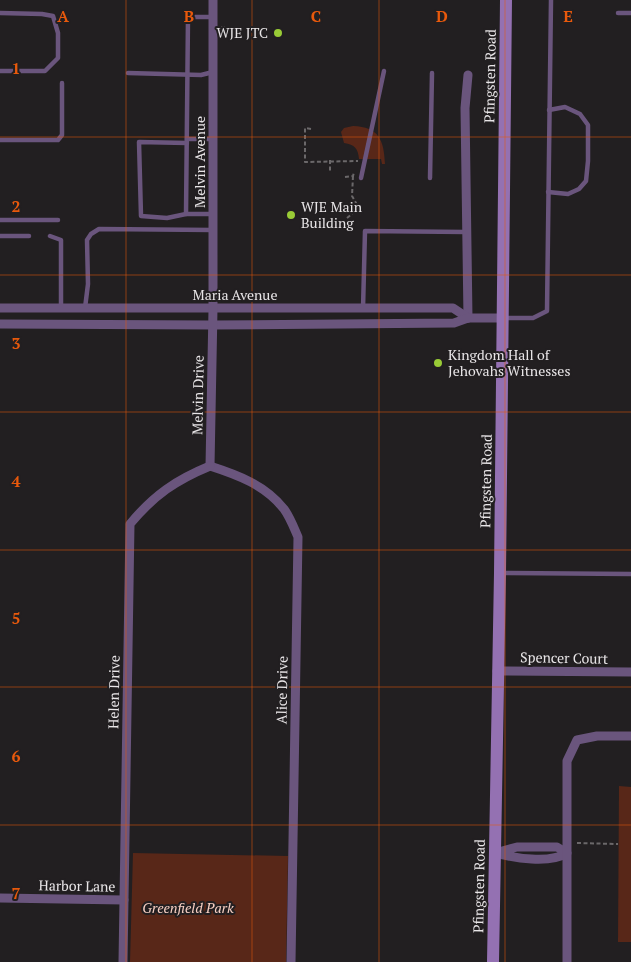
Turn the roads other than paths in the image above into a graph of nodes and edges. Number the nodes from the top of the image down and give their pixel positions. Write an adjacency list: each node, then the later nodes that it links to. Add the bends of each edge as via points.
1 (213, 0): 7 (street, Melvin Avenue)
2 (506, 0): 38 (main road, Pfingsten Road)
3 (552, 0): 16 (lane)
4 (631, 12): 6 (lane)
5 (0, 13): 8 (lane, via 53,16 58,33 58,58 45,71)
6 (618, 13)
7 (213, 22): 10 (street, Melvin Avenue); 13 (lane, via 188,17)
8 (0, 71)
9 (384, 71): 20 (lane)
10 (214, 72): 13 (lane, via 201,76); 17 (street, Melvin Avenue)
11 (128, 73): 13 (lane)
12 (432, 73): 21 (lane)
13 (187, 75): 19 (lane)
14 (468, 76): 28 (street, via 465,108)
15 (62, 83): 18 (lane, via 62,135 58,140)
16 (549, 110): 22 (lane); 22 (lane, via 565,107 580,114 588,125 588,161 586,181 579,189 568,194)
17 (213, 139): 19 (lane); 24 (street, Melvin Avenue)
18 (0, 140)
19 (187, 141): 23 (lane); 23 (lane, via 139,142 141,216 167,218)
20 (361, 178)
21 (430, 178)
22 (548, 192): 38 (lane, via 547,311 533,318)
23 (186, 214): 24 (lane)
24 (213, 214): 27 (street, Melvin Avenue)
25 (0, 220): 26 (lane)
26 (58, 220)
27 (213, 230): 34 (lane, via 94,231 87,240); 36 (street, Melvin Avenue)
28 (468, 232): 35 (lane, via 365,231); 37 (street)
29 (0, 236): 30 (lane)
30 (30, 236)
31 (50, 236): 33 (lane, via 61,240)
32 (0, 308): 33 (street, Maria Avenue)
33 (61, 308): 34 (street, Maria Avenue)
34 (85, 308): 36 (street, Maria Avenue)
35 (364, 308): 36 (street, Maria Avenue); 37 (street, Maria Avenue, via 453,308)
36 (213, 309): 40 (street, Melvin Avenue)
37 (468, 318): 38 (street, Maria Avenue); 40 (street, Maria Avenue, via 454,323)
38 (503, 318): 42 (main road, Pfingsten Road)
39 (0, 324): 40 (street, Maria Avenue)
40 (212, 325): 41 (street, Melvin Drive)
41 (210, 466): 50 (street, Helen Drive, via 163,490 130,524); 52 (street, Alice Drive, via 239,475 265,489 284,510 298,537)
42 (500, 573): 43 (lane); 44 (main road, Pfingsten Road)
43 (631, 574)
44 (497, 671): 45 (street, Spencer Court); 47 (main road, Pfingsten Road)
45 (631, 672)
46 (631, 736): 48 (street, via 596,736 577,740 567,761)
47 (495, 853): 48 (street, via 514,858 558,858); 53 (main road, Pfingsten Road)
48 (567, 853): 54 (street)
49 (0, 898): 50 (street, Harbor Lane)
50 (124, 900): 51 (street, Helen Drive)
51 (123, 962)
52 (291, 962)
53 (493, 962)
54 (567, 962)

